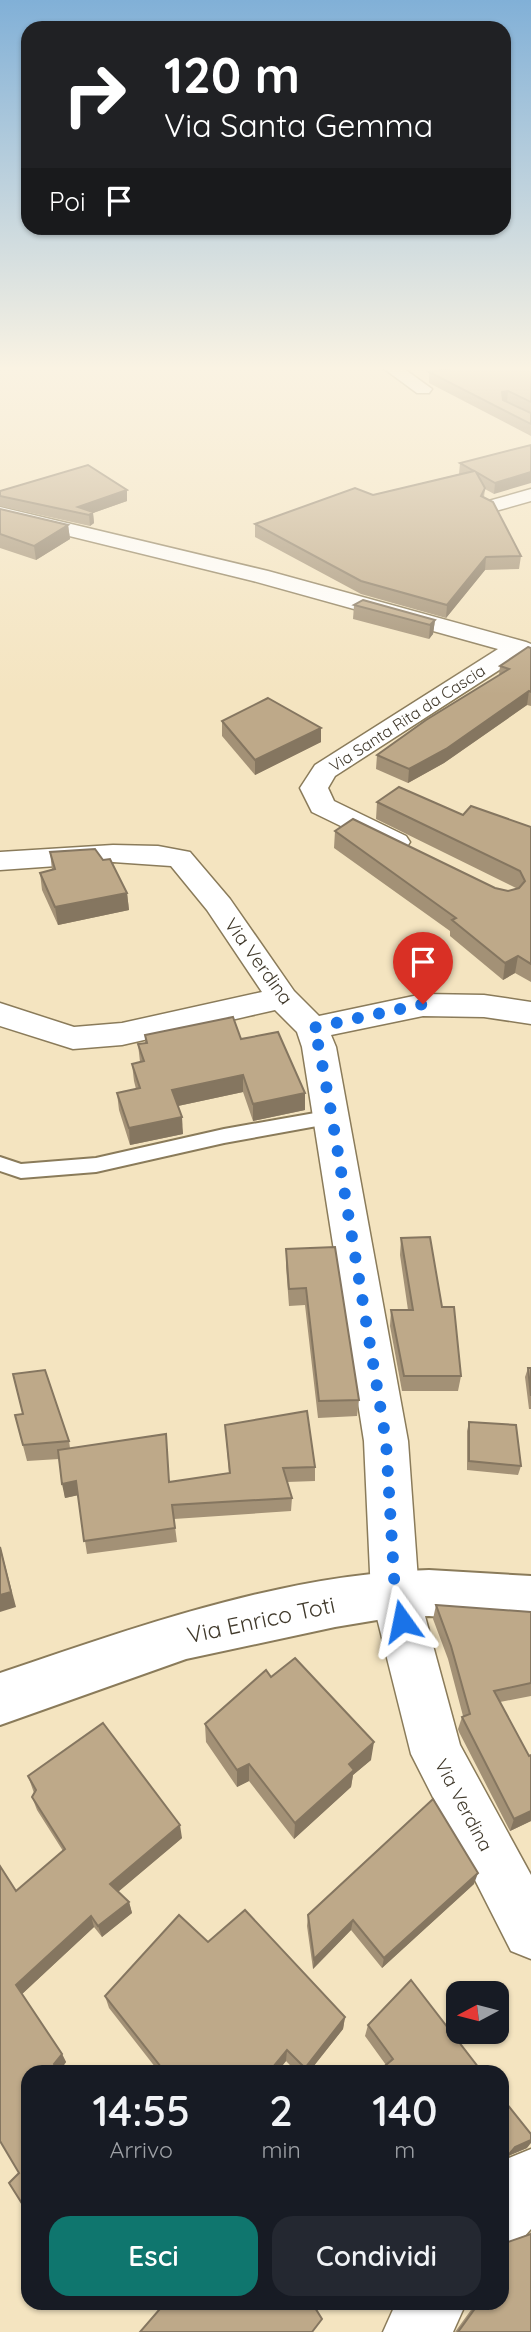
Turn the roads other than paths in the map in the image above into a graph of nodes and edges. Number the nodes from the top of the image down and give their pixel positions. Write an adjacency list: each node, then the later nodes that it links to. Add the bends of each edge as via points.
1 (531, 495): 2 (street)
2 (492, 506)
3 (0, 513): 4 (street, via 260,576)
4 (525, 649): 5 (street, Via Santa Rita da Cascia, via 325,771 314,788 322,806)
5 (420, 854)
6 (0, 861): 7 (street, Via Verdina, via 180,858 219,905)
7 (282, 999): 9 (street, via 122,1034 73,1038); 10 (street, Via Verdina)
8 (531, 1013): 10 (street, via 423,1004)
9 (0, 1014)
10 (312, 1028): 11 (street, Via Verdina)
11 (332, 1117): 12 (lane, via 96,1164 21,1171); 13 (street, Via Verdina, via 386,1441)
12 (0, 1164)
13 (395, 1594): 14 (street, Via Enrico Toti); 15 (street, Via Enrico Toti, via 186,1635); 16 (street, Via Verdina, via 437,1754)
14 (531, 1600)
15 (0, 1699)
16 (531, 1931)
17 (531, 2180): 18 (street)
18 (509, 2207)
19 (430, 2310): 20 (street)
20 (416, 2332)

